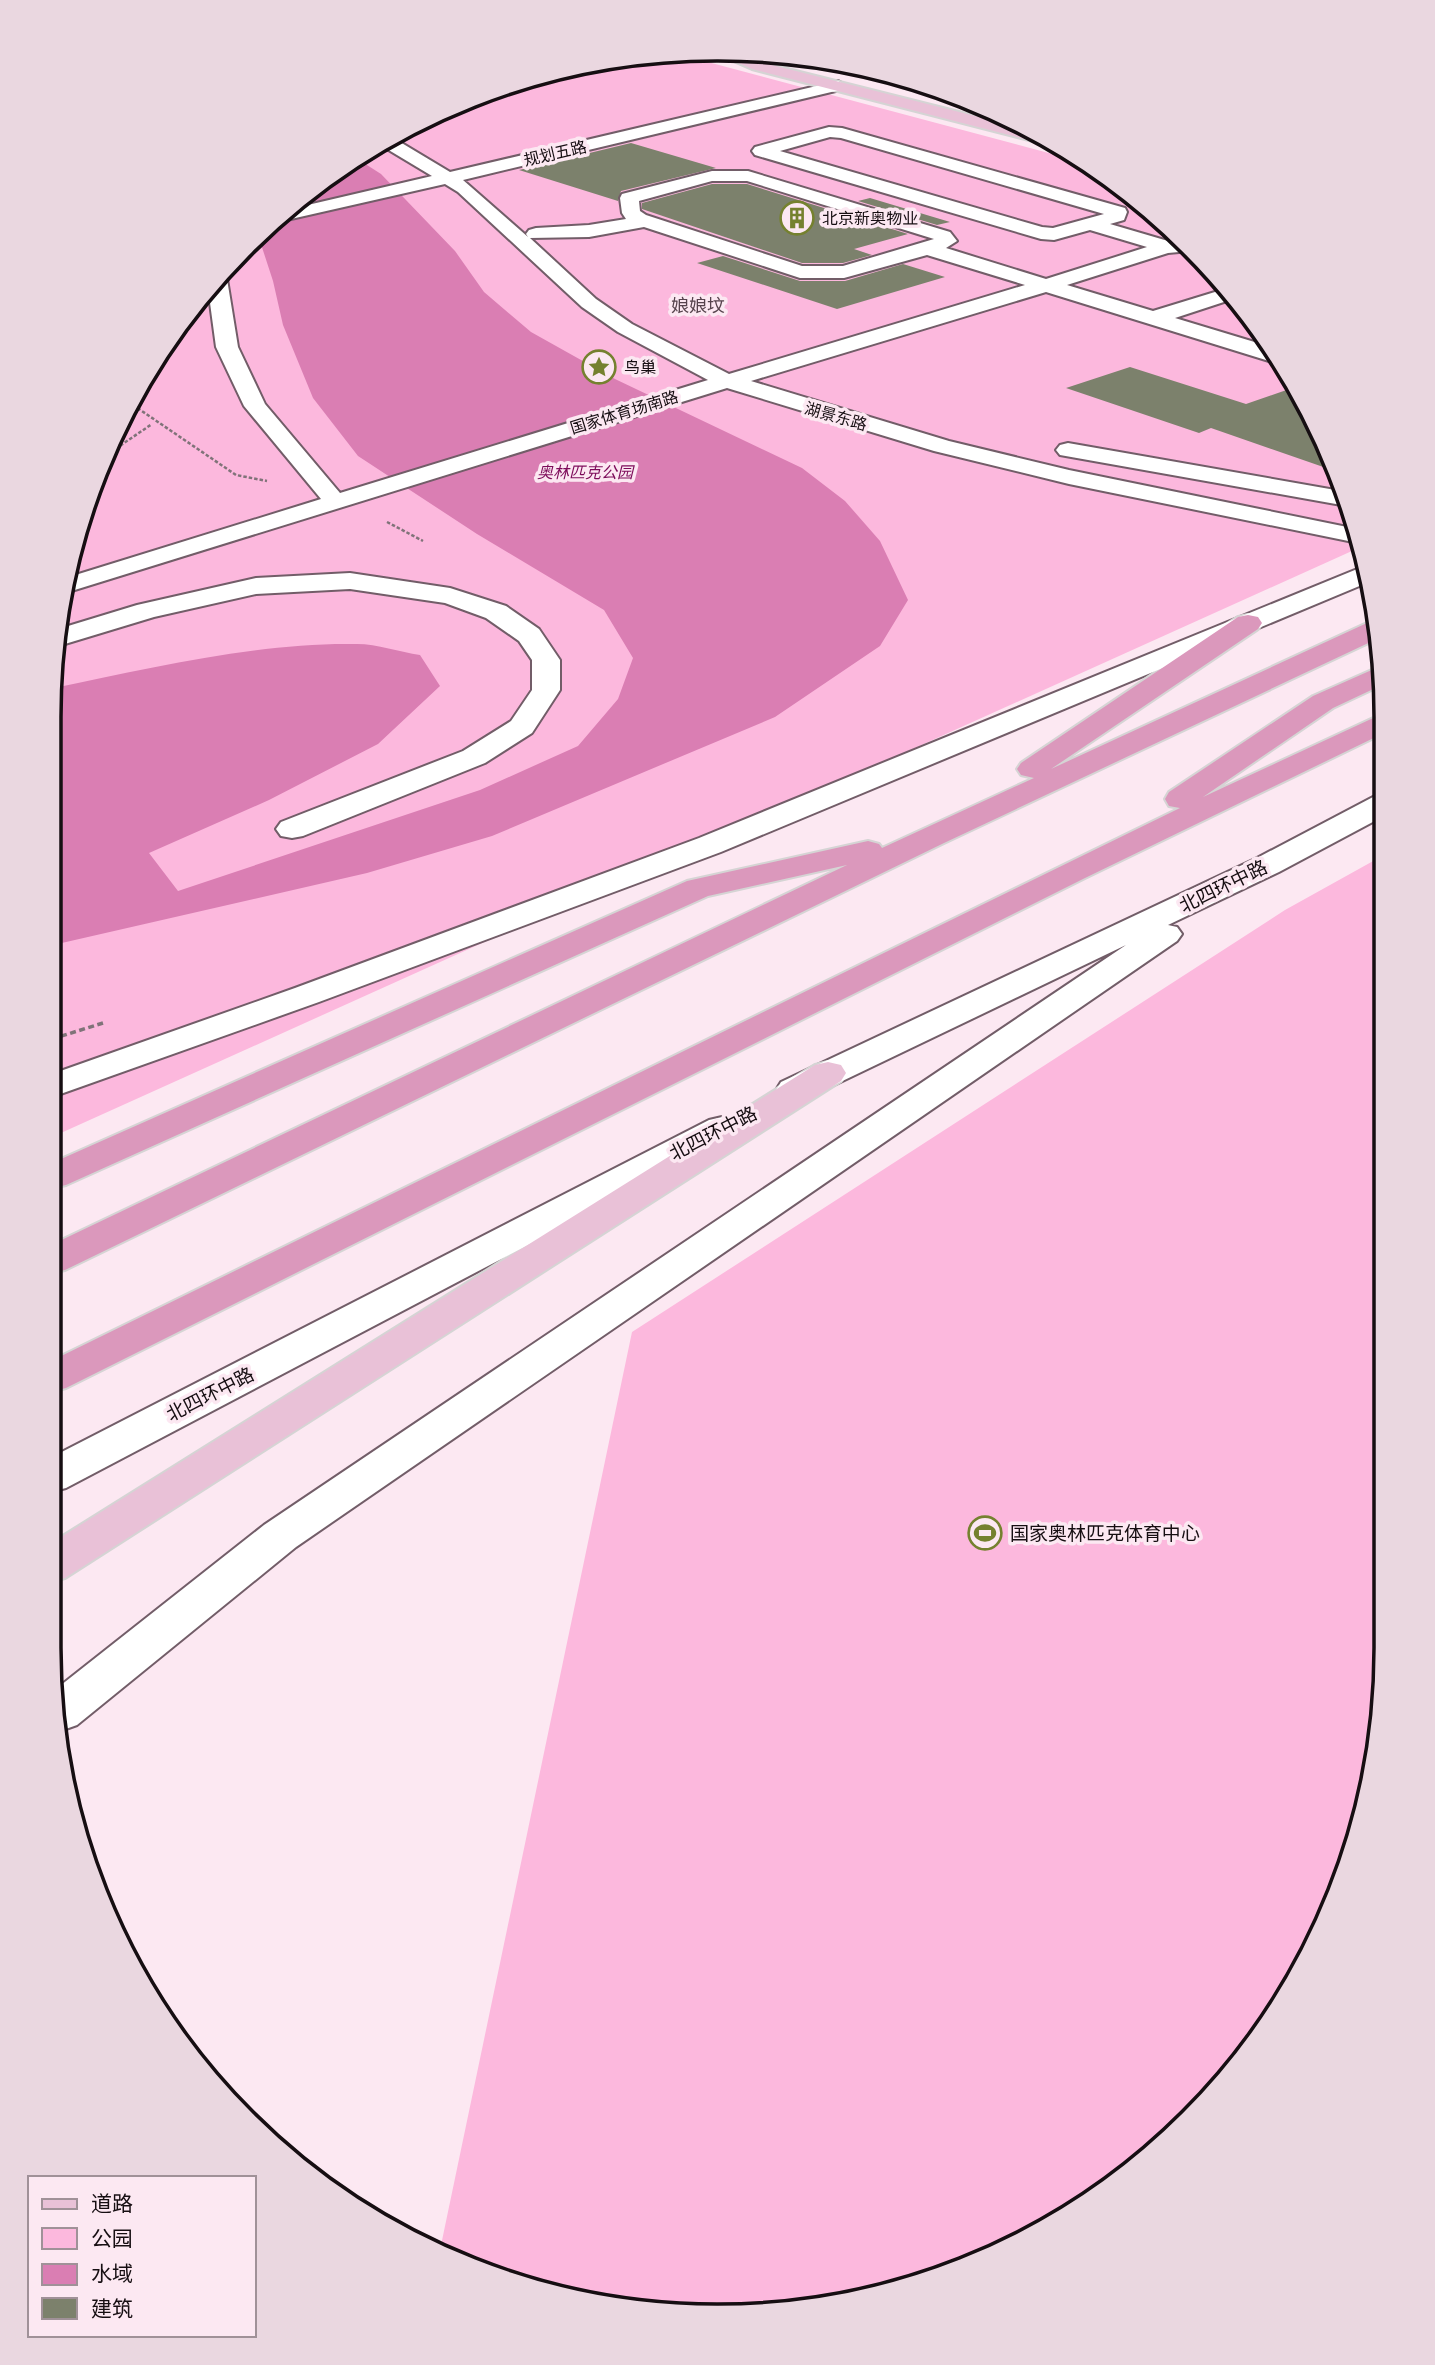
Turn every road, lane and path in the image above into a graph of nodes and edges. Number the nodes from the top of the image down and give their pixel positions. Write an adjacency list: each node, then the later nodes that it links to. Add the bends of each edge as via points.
1 (751, 63): 2 (main road)
2 (838, 86): 3 (main road); 6 (street, 规划五路)
3 (1011, 130)
4 (410, 138): 6 (street, 湖景东路)
5 (395, 146): 7 (street, 湖景东路)
6 (477, 172): 7 (street, 规划五路); 11 (street, 湖景东路)
7 (449, 178): 8 (street, 规划五路); 25 (street, 湖景东路, via 589,303 625,328)
8 (298, 213)
9 (645, 221): 11 (street); 14 (street, via 809,273 844,272); 14 (street, via 631,213 629,198 712,176 748,176 943,236 947,241)
10 (1090, 224): 10 (street, via 1118,212 842,133 829,132 761,151 1041,233); 12 (street)
11 (536, 234): 24 (street, 湖景东路, via 608,297 656,329)
12 (1172, 244)
13 (1174, 245): 15 (street, 国家体育场南路)
14 (927, 249): 15 (street)
15 (1045, 285): 20 (street); 24 (street, 国家体育场南路)
16 (219, 291): 31 (street, via 228,346 255,406)
17 (1220, 297): 18 (street)
18 (1196, 304): 19 (street); 20 (street)
19 (1230, 315)
20 (1153, 318): 22 (street)
21 (1251, 337): 22 (street)
22 (1234, 343): 23 (street)
23 (1262, 351)
24 (765, 369): 25 (street, 国家体育场南路); 26 (street, 湖景东路)
25 (727, 381): 33 (street, 湖景东路, via 1018,465); 36 (street, 国家体育场南路)
26 (802, 381)
27 (139, 409): 31 (path, via 236,475 306,485)
28 (152, 424): 29 (path)
29 (120, 445)
30 (1051, 446): 32 (street)
31 (328, 493)
32 (1335, 497)
33 (1347, 534)
34 (295, 538): 37 (street)
35 (1358, 577): 38 (street)
36 (75, 583)
37 (71, 610)
38 (1248, 623): 45 (highway); 49 (street, via 710,845)
39 (1368, 633): 45 (highway)
40 (67, 635): 44 (street, via 256,586 351,581 450,596 496,612 529,635 546,660 546,690 522,727 474,757)
41 (1372, 679): 47 (highway, via 1322,702)
42 (1374, 727): 47 (highway)
43 (1374, 809): 46 (street, 北四环中路)
44 (292, 829)
45 (933, 836): 50 (highway, via 698,888); 51 (highway)
46 (1268, 865): 48 (street, 北四环中路); 55 (street, via 280,1536)
47 (1074, 871): 52 (highway)
48 (828, 1073): 53 (street, 北四环中路); 54 (main road)
49 (61, 1083)
50 (61, 1173)
51 (61, 1256)
52 (61, 1373)
53 (61, 1470)
54 (61, 1559)
55 (65, 1708)

